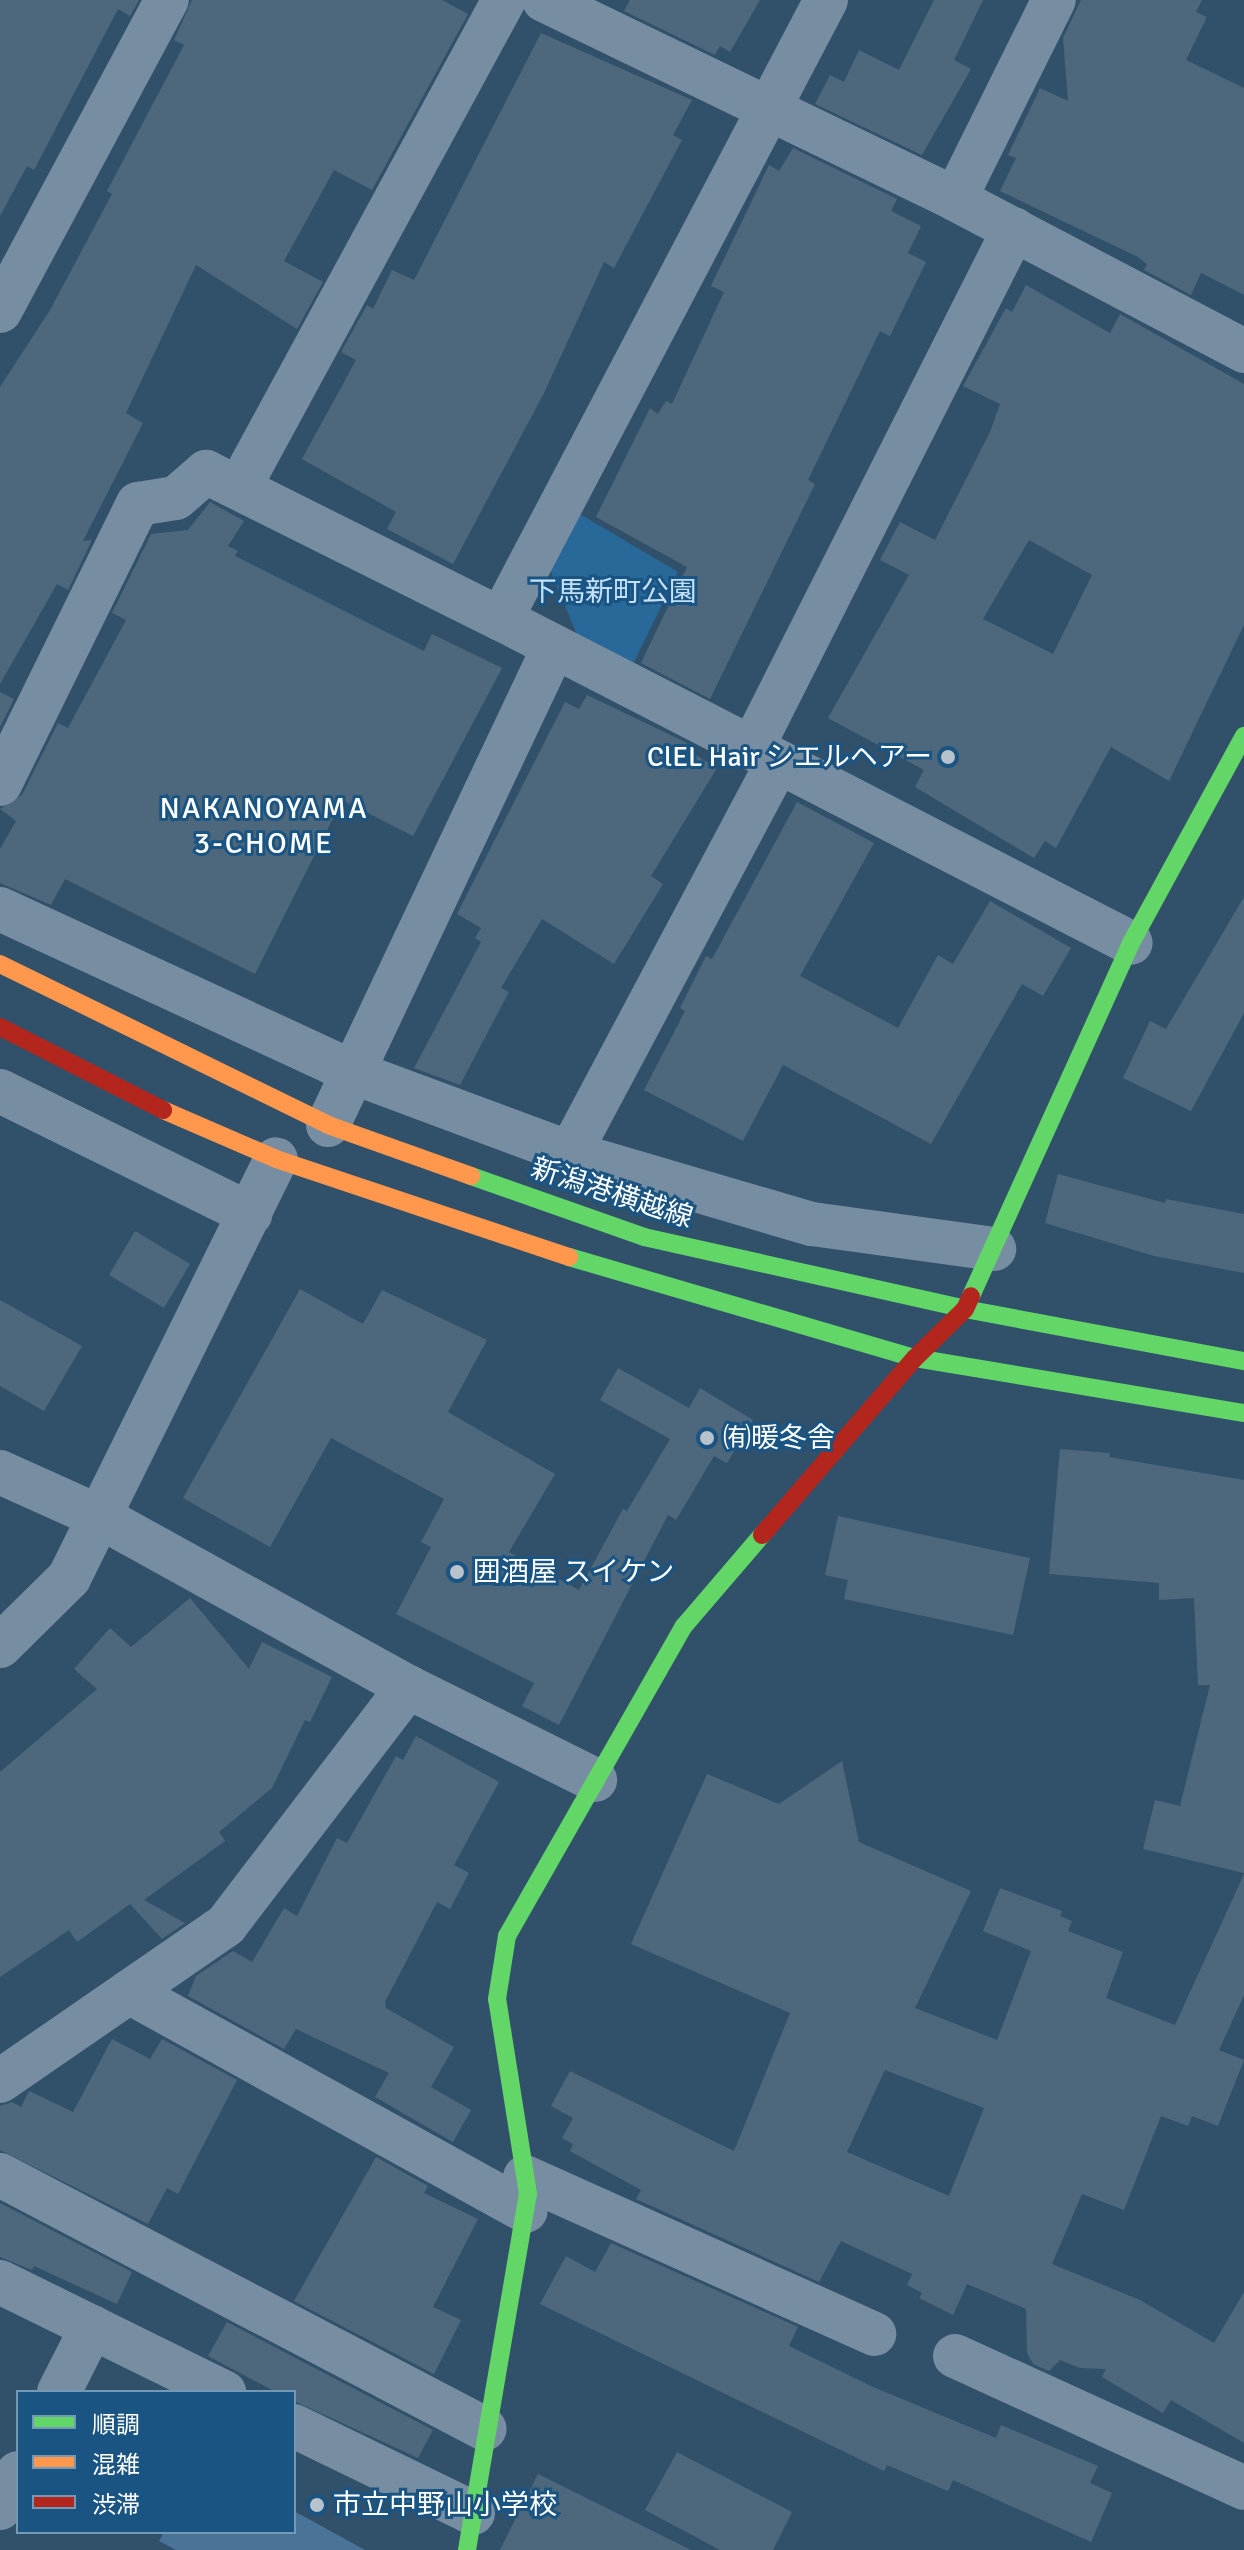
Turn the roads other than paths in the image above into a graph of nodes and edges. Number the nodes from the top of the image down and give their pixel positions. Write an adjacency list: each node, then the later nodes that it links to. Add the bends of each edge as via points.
1 (167, 0): 9 (street)
2 (504, 0): 11 (street)
3 (544, 0): 6 (street)
4 (826, 0): 6 (street)
5 (1054, 0): 7 (street)
6 (771, 110): 7 (street); 12 (street)
7 (955, 199): 8 (street)
8 (1014, 229): 10 (street); 15 (street)
9 (0, 311)
10 (1244, 351)
11 (239, 488): 12 (street); 16 (street, via 206,472 176,498 138,504)
12 (501, 619): 13 (street)
13 (554, 647): 15 (street); 21 (street)
14 (1244, 736): 18 (main road)
15 (765, 755): 18 (street); 24 (street)
16 (0, 784)
17 (0, 909): 21 (street)
18 (1131, 943): 27 (main road)
19 (0, 964): 23 (main road, 新潟港横越線)
20 (0, 1027): 25 (main road, via 175,1116)
21 (352, 1072): 23 (street); 24 (street)
22 (0, 1091): 26 (street)
23 (328, 1125): 28 (main road, 新潟港横越線, via 644,1237)
24 (570, 1153): 27 (street, via 812,1224)
25 (276, 1159): 26 (street); 29 (main road, via 622,1275)
26 (250, 1214): 33 (street)
27 (994, 1249): 28 (main road)
28 (965, 1309): 29 (main road); 30 (main road, 新潟港横越線)
29 (915, 1358): 31 (main road); 36 (main road, via 684,1626)
30 (1244, 1361)
31 (1244, 1413)
32 (0, 1472): 33 (street)
33 (102, 1518): 34 (street, via 69,1578); 35 (street)
34 (0, 1646)
35 (408, 1687): 36 (street); 37 (street, via 226,1925)
36 (595, 1780): 40 (main road, via 507,1936 498,1973)
37 (129, 1992): 38 (street); 40 (street)
38 (0, 2081)
39 (0, 2175): 48 (street)
40 (526, 2194): 43 (street); 48 (main road)
41 (0, 2282): 42 (street)
42 (92, 2327): 45 (street); 46 (street)
43 (874, 2334)
44 (955, 2356): 50 (street)
45 (60, 2390)
46 (220, 2390)
47 (296, 2427): 52 (street)
48 (485, 2429): 52 (main road)
49 (16, 2477): 51 (street)
50 (1244, 2488)
51 (0, 2508)
52 (470, 2531)

